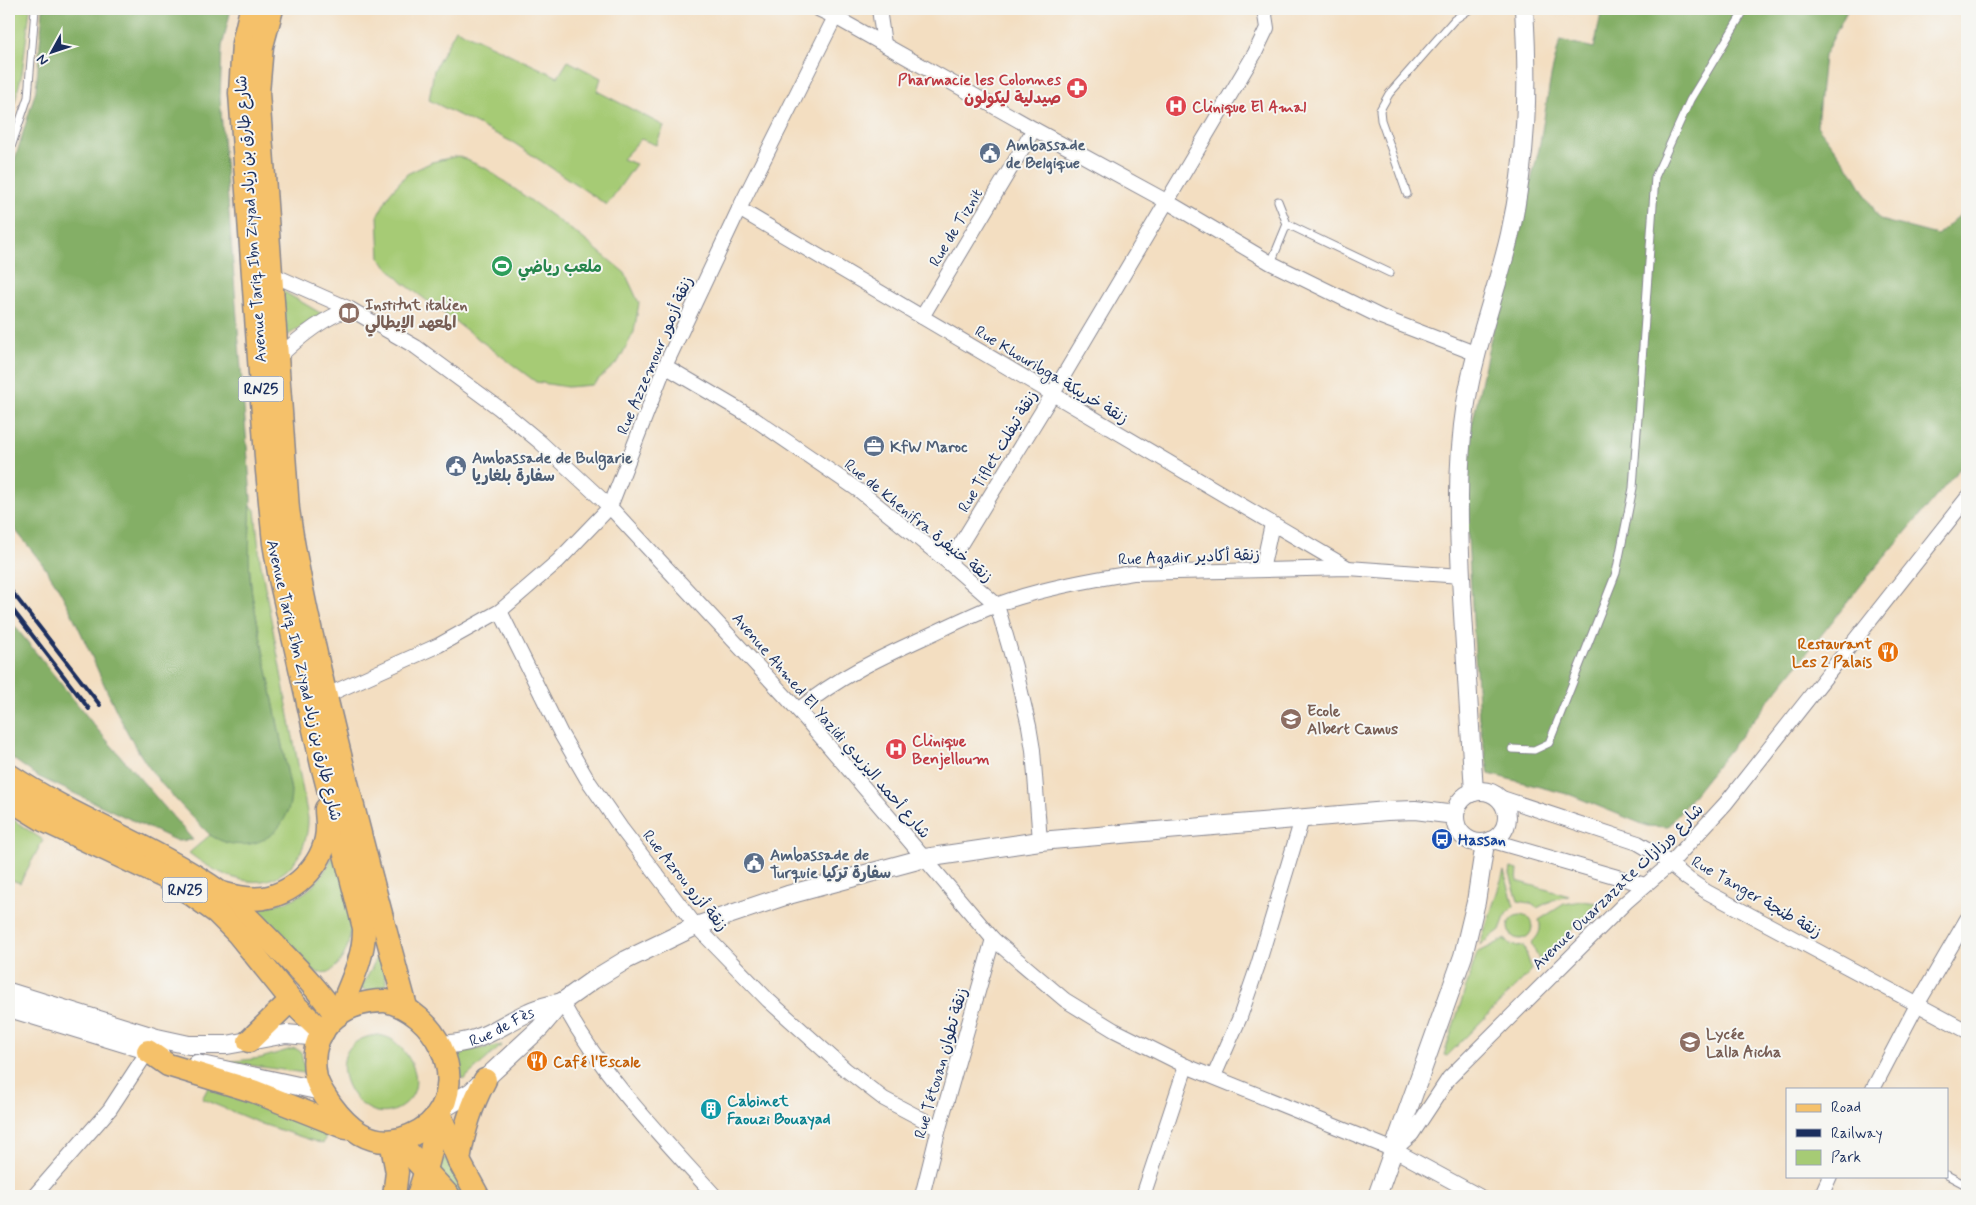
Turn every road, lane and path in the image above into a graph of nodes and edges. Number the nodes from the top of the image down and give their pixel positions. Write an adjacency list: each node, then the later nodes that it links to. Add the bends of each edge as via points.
1 (35, 9): 13 (lane, via 28,97)
2 (251, 9): 41 (main road, Avenue Tariq Ibn Ziyad شارع طارق بن زياد / RN25, via 243,44 240,94 269,508 280,579)
3 (272, 9): 21 (main road, Avenue Tariq Ibn Ziyad شارع طارق بن زياد / RN25, via 262,46 258,93)
4 (818, 9): 10 (street)
5 (879, 9): 11 (street)
6 (1264, 9): 15 (street, Rue Tiflet زنقة تيفلت, via 1267,28 1264,36)
7 (1470, 9): 14 (lane, via 1454,20 1389,94 1380,110)
8 (1524, 9): 24 (street, via 1528,68 1524,152 1509,236)
9 (1745, 9): 39 (lane, via 1690,100 1655,177 1633,488 1616,573 1549,743 1534,750)
10 (835, 17): 11 (street); 17 (street, Rue Azzemour زنقة أزمور)
11 (884, 44): 12 (street)
12 (1034, 129): 15 (street); 23 (street, Rue de Tiznit)
13 (9, 153)
14 (1407, 194)
15 (1166, 201): 19 (street); 27 (street, Rue Tiflet زنقة تيفلت)
16 (1278, 201): 18 (lane)
17 (739, 209): 23 (street, Rue Khouribga زنقة خريبكة); 26 (street, Rue Azzemour زنقة أزمور)
18 (1287, 224): 19 (lane); 20 (lane)
19 (1271, 263): 24 (street, via 1381,317)
20 (1390, 273)
21 (271, 274): 22 (street, Avenue Ahmed El Yazidi شارع أحمد اليزيدي); 25 (main road, Avenue Tariq Ibn Ziyad شارع طارق بن زياد / RN25)
22 (350, 309): 25 (street, via 310,330); 29 (street, Avenue Ahmed El Yazidi شارع أحمد اليزيدي, via 416,347 499,408)
23 (922, 317): 27 (street, Rue Khouribga زنقة خريبكة)
24 (1477, 354): 34 (street, via 1461,441)
25 (277, 359): 37 (main road, Avenue Tariq Ibn Ziyad شارع طارق بن زياد / RN25, via 292,542)
26 (665, 366): 29 (street, Rue Azzemour زنقة أزمور); 31 (street, Rue de Khenifra زنقة خنيفرة, via 750,416 824,466)
27 (1052, 395): 30 (street, Rue Khouribga زنقة خريبكة); 31 (street, Rue Tiflet زنقة تيفلت)
28 (1967, 498): 50 (street, Avenue Ouarzazate شارع ورزازات, via 1752,772)
29 (610, 507): 36 (street, Rue Azzemour زنقة أزمور, via 558,562); 38 (street, Avenue Ahmed El Yazidi شارع أحمد اليزيدي)
30 (1272, 524): 32 (street, Rue Khouribga زنقة خريبكة); 33 (street)
31 (949, 563): 35 (street, Rue de Khenifra زنقة خنيفرة)
32 (1348, 568): 33 (street, Rue Agadir زنقة أكادير); 34 (street, Rue Agadir زنقة أكادير)
33 (1262, 570): 35 (street, Rue Agadir زنقة أكادير, via 1132,573 1065,585)
34 (1461, 576): 42 (street)
35 (997, 605): 38 (street, Rue Agadir زنقة أكادير, via 852,672); 47 (street, Rue de Khenifra زنقة خنيفرة, via 1029,726)
36 (500, 611): 37 (street, Rue Azzemour زنقة أزمور, via 439,645); 54 (street, Rue Azrou زنقة أزرو, via 556,726 587,779)
37 (325, 696): 60 (main road, Avenue Tariq Ibn Ziyad شارع طارق بن زياد / RN25)
38 (798, 710): 49 (street, Avenue Ahmed El Yazidi شارع أحمد اليزيدي)
39 (1512, 749)
40 (9, 775): 52 (main road, RN25, via 52,802 187,871)
41 (326, 781): 52 (main road, RN25, via 326,839 321,854 304,878 265,898 250,899); 62 (main road, Avenue Tariq Ibn Ziyad شارع طارق بن زياد / RN25, via 364,928 363,948)
42 (1474, 792): 43 (street); 45 (street, via 1461,800)
43 (1496, 796): 48 (street, via 1507,814 1506,825 1501,834); 50 (street, Rue Tanger زنقة طنجة, via 1638,844)
44 (9, 799): 57 (main road, RN25, via 61,829 164,877 191,894 238,934)
45 (1455, 815): 46 (street, via 1401,810); 48 (street, via 1456,825 1467,840)
46 (1302, 819): 47 (street); 68 (street, via 1258,965)
47 (1040, 841): 49 (street)
48 (1489, 842): 51 (street); 76 (street, via 1463,956)
49 (925, 858): 54 (street, via 788,895); 55 (street, Avenue Ahmed El Yazidi شارع أحمد اليزيدي)
50 (1670, 864): 51 (street, Avenue Ouarzazate شارع ورزازات); 59 (street, Rue Tanger زنقة طنجة, via 1707,892)
51 (1645, 885): 76 (street, Avenue Ouarzazate شارع ورزازات, via 1449,1078 1412,1134)
52 (221, 893): 62 (main road, RN25, via 312,982)
53 (1967, 919): 59 (street)
54 (696, 926): 58 (street, via 626,960); 73 (street, Rue Azrou زنقة أزرو, via 768,1000 846,1069 884,1099)
55 (993, 939): 67 (street, Avenue Ahmed El Yazidi شارع أحمد اليزيدي, via 1034,976 1092,1018); 73 (street, Rue Tétouan زنقة تطوان)
56 (9, 992): 66 (street)
57 (291, 1000): 62 (main road, RN25); 64 (main road)
58 (562, 1002): 65 (street, Rue de Fès, via 534,1010 472,1041); 69 (street, via 540,1028); 87 (street, via 576,1029 636,1109)
59 (1917, 1005): 63 (street, Rue Tanger زنقة طنجة); 70 (street)
60 (406, 1007): 62 (main road, via 366,1002 351,1007); 65 (main road, via 421,1019)
61 (9, 1008): 66 (street)
62 (329, 1025): 64 (street); 71 (main road, RN25, via 315,1055)
63 (1967, 1031)
64 (249, 1041): 66 (street, via 205,1046 181,1043)
65 (439, 1044): 72 (main road, via 445,1055 449,1077)
66 (153, 1045): 71 (street, via 203,1066); 74 (main road, via 168,1065 253,1091); 82 (street, via 110,1108)
67 (1186, 1066): 68 (street, Avenue Ahmed El Yazidi شارع أحمد اليزيدي); 89 (street)
68 (1214, 1076): 76 (street, Avenue Ahmed El Yazidi شارع أحمد اليزيدي)
69 (485, 1080): 72 (street); 77 (main road, via 465,1127)
70 (1874, 1088)
71 (321, 1091): 74 (main road, RN25, via 341,1120)
72 (438, 1114): 75 (main road, via 417,1133); 77 (main road); 78 (main road)
73 (939, 1128): 88 (street, Rue Tétouan زنقة تطوان)
74 (356, 1132): 75 (main road, RN25, via 373,1139)
75 (394, 1140): 78 (main road); 83 (main road)
76 (1394, 1150): 90 (street); 91 (street, Avenue Ahmed El Yazidi شارع أحمد اليزيدي)
77 (459, 1161): 86 (main road)
78 (425, 1169): 84 (main road); 85 (main road)
79 (1948, 1176): 81 (lane)
80 (1829, 1178): 92 (street)
81 (1962, 1184)
82 (34, 1196)
83 (394, 1196)
84 (418, 1196)
85 (448, 1196)
86 (478, 1196)
87 (715, 1196)
88 (922, 1196)
89 (1143, 1196)
90 (1377, 1196)
91 (1479, 1196)
92 (1823, 1196)

